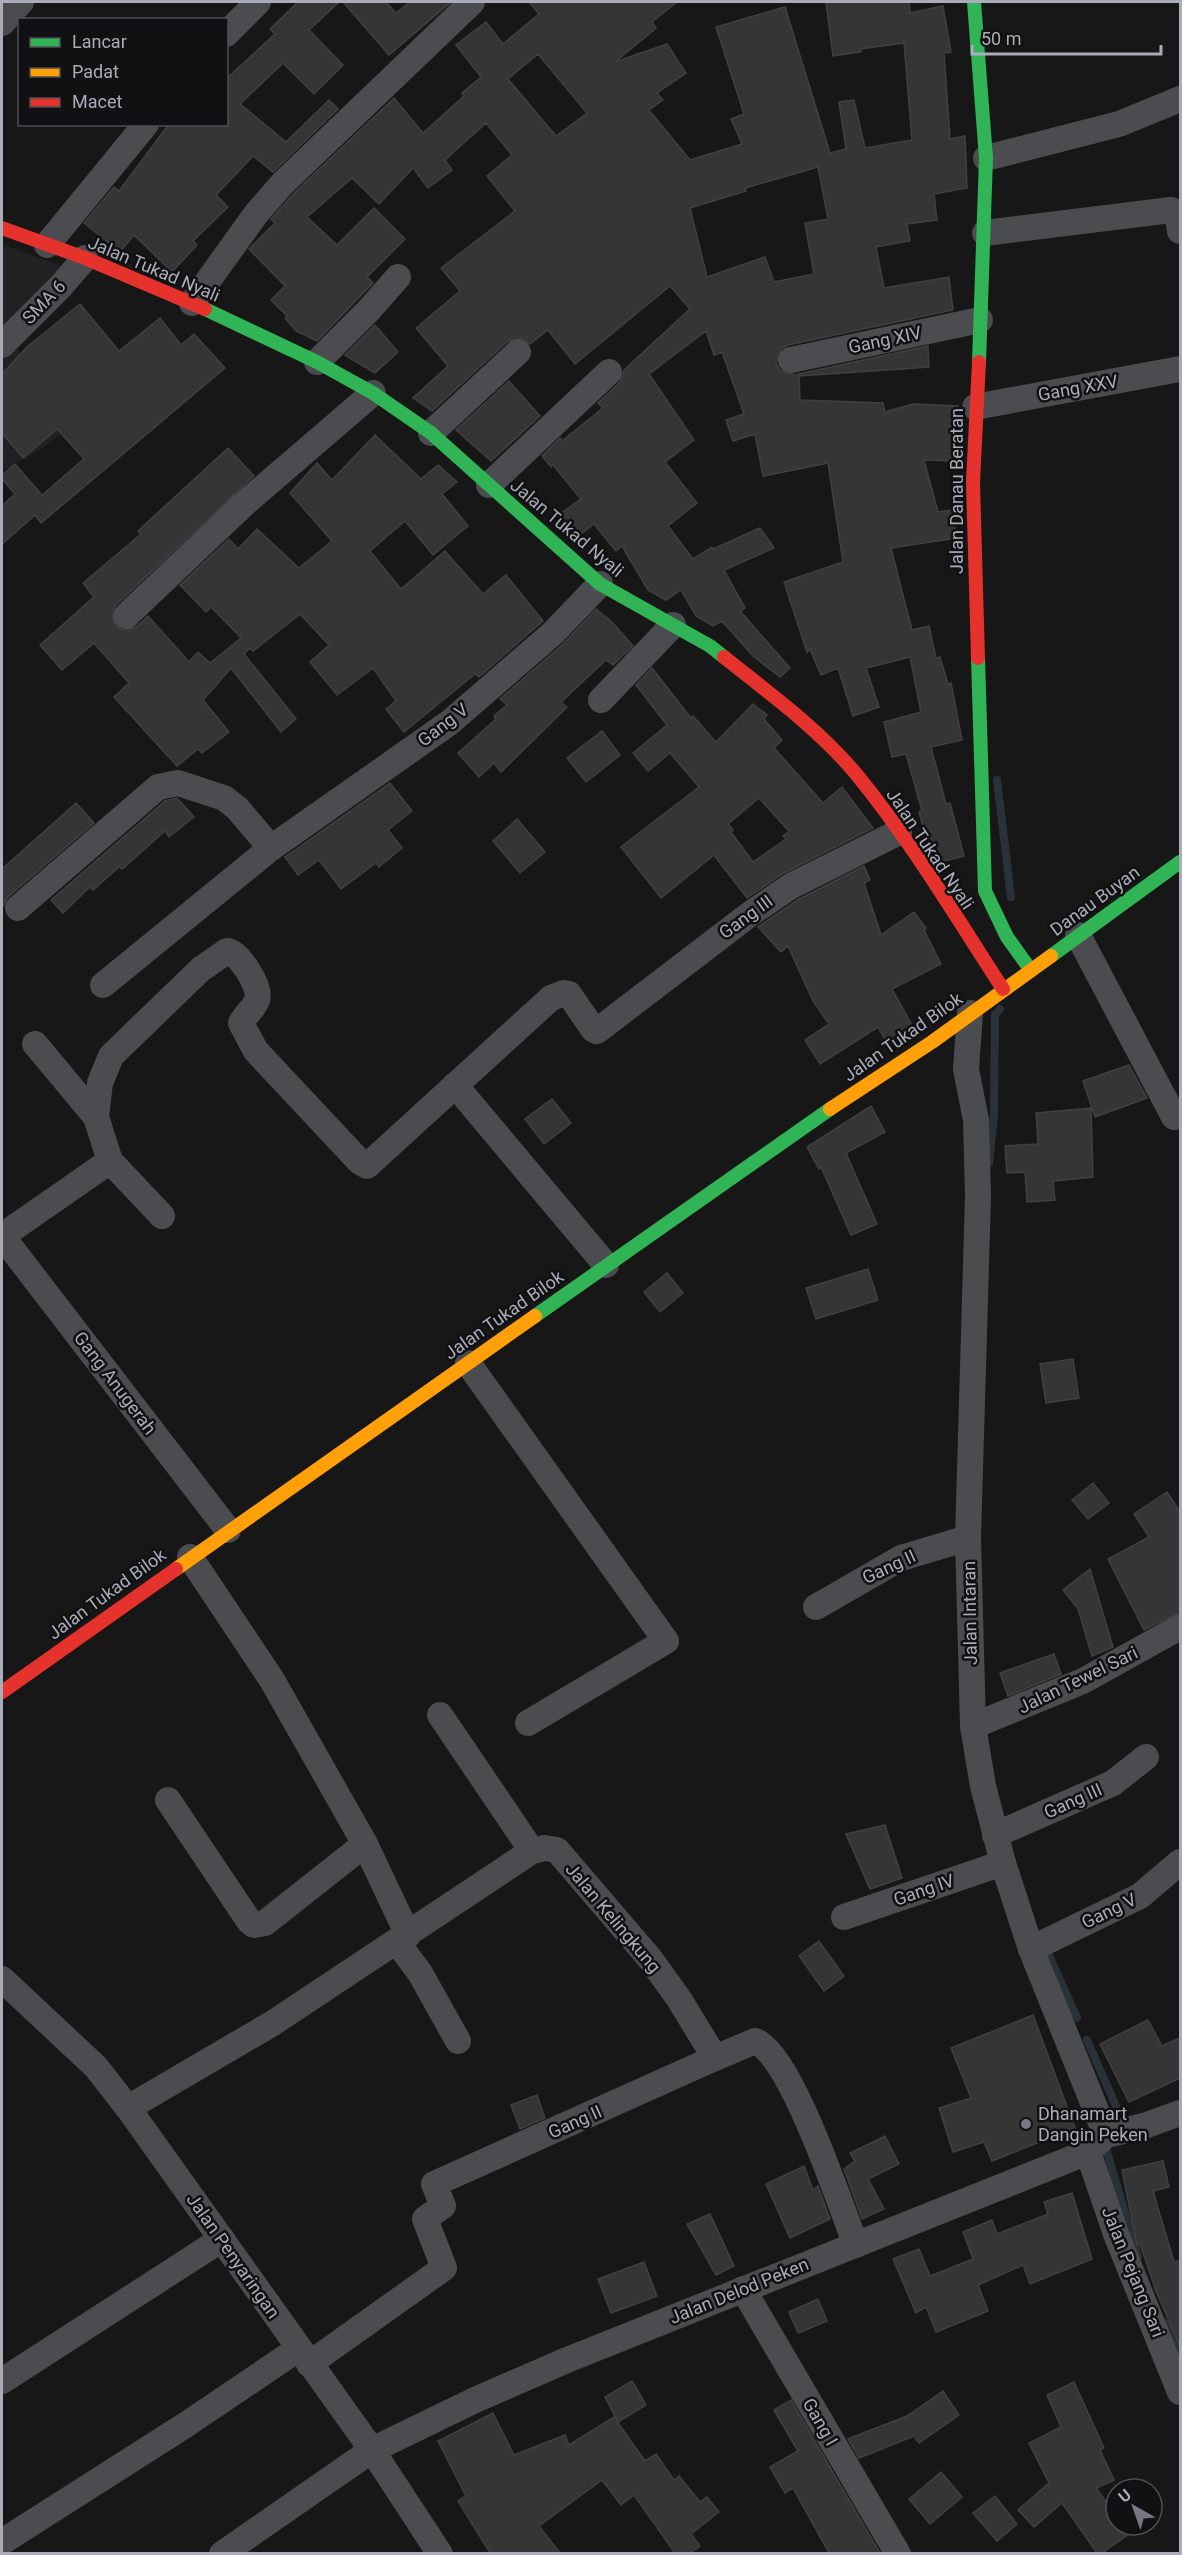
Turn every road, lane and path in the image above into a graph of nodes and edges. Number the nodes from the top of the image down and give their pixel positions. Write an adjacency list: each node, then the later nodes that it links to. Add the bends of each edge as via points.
1 (21, 2): 5 (street)
2 (258, 2): 6 (street)
3 (472, 2): 16 (street, via 283,183)
4 (974, 2): 9 (street, Jalan Danau Beratan)
5 (2, 23)
6 (228, 32)
7 (1180, 99): 9 (street, via 1119,124)
8 (144, 126): 13 (street)
9 (986, 158): 12 (street, Jalan Danau Beratan)
10 (2, 228): 13 (street, Jalan Tukad Nyali)
11 (1180, 231): 12 (street, via 1177,213 1171,210)
12 (985, 233): 17 (street, Jalan Danau Beratan)
13 (47, 245): 14 (street, Jalan Tukad Nyali)
14 (85, 258): 16 (street, Jalan Tukad Nyali); 18 (street, SMA 6)
15 (398, 277): 21 (street)
16 (192, 303): 21 (street, Jalan Tukad Nyali)
17 (980, 320): 20 (street, Gang XIV); 25 (street, Jalan Danau Beratan)
18 (2, 345)
19 (518, 352): 26 (street)
20 (791, 360)
21 (317, 362): 24 (street, Jalan Tukad Nyali)
22 (1180, 369): 25 (street, Gang XXV)
23 (609, 372): 27 (street)
24 (373, 393): 26 (street, Jalan Tukad Nyali); 29 (street, via 244,504)
25 (975, 407): 37 (street, Jalan Danau Beratan, via 974,542 985,891)
26 (431, 433): 27 (street, Jalan Tukad Nyali)
27 (489, 485): 28 (street, Jalan Tukad Nyali)
28 (600, 584): 30 (street, Jalan Tukad Nyali); 33 (street, Gang V, via 553,633 449,723)
29 (126, 616)
30 (673, 625): 31 (street); 32 (street, Jalan Tukad Nyali, via 710,646 799,716 856,774)
31 (601, 700)
32 (899, 832): 37 (street, Jalan Tukad Nyali); 45 (street, Gang III, via 791,886 595,1032 571,995 560,994 543,1004)
33 (271, 848): 35 (street, via 224,798 177,783 168,784 158,787); 39 (street, Gang V)
34 (1180, 862): 36 (street, Danau Buyan)
35 (18, 908)
36 (1078, 935): 38 (street, Danau Buyan); 47 (street)
37 (994, 947): 38 (street, Jalan Danau Beratan); 40 (street, Jalan Tukad Nyali)
38 (1030, 969): 40 (street, Jalan Tukad Bilok)
39 (103, 985)
40 (1003, 988): 41 (street, Jalan Tukad Bilok)
41 (970, 1013): 42 (street, Jalan Tukad Bilok); 44 (street, Jalan Intaran)
42 (932, 1042): 44 (street); 51 (street, Jalan Tukad Bilok)
43 (35, 1044): 46 (street)
44 (966, 1070): 54 (street, Jalan Intaran, via 976,1120 978,1196)
45 (455, 1085): 46 (street, via 372,1164 364,1165 256,1051 241,1023 257,1001 258,990 238,958 227,951 201,969 111,1056 100,1083); 51 (street)
46 (96, 1117): 48 (street)
47 (1174, 1117)
48 (110, 1161): 49 (street); 50 (street)
49 (162, 1216)
50 (2, 1236): 53 (street, Gang Anugerah)
51 (606, 1265): 52 (street, Jalan Tukad Bilok)
52 (468, 1363): 53 (street, Jalan Tukad Bilok); 60 (street, via 666,1641)
53 (228, 1530): 55 (street, Jalan Tukad Bilok)
54 (968, 1538): 56 (street, Gang II, via 901,1558); 61 (street, Jalan Intaran)
55 (190, 1557): 58 (street, Jalan Tukad Bilok); 65 (street, via 267,1673)
56 (816, 1607)
57 (1180, 1627): 61 (street, Jalan Tewel Sari, via 1083,1681)
58 (2, 1692)
59 (440, 1715): 66 (street)
60 (528, 1723)
61 (973, 1726): 64 (street, Jalan Intaran, via 982,1786)
62 (1146, 1757): 64 (street, Gang III, via 1113,1783)
63 (168, 1800): 65 (street, via 254,1925 265,1923)
64 (995, 1835): 68 (street, Jalan Intaran)
65 (365, 1844): 70 (street)
66 (532, 1851): 70 (street); 74 (street, Jalan Kelingkung, via 557,1850 651,1960)
67 (1180, 1862): 71 (street, Gang V, via 1140,1896)
68 (1003, 1863): 69 (street, Gang IV); 71 (street, Jalan Intaran)
69 (844, 1917)
70 (403, 1938): 73 (street); 75 (street, via 273,2023)
71 (1031, 1949): 77 (street, Jalan Intaran)
72 (2, 1979): 75 (street, Jalan Penyaringan, via 88,2058)
73 (458, 2041)
74 (715, 2058): 79 (street, via 755,2041 769,2049 790,2080); 81 (street, Gang II, via 434,2184 443,2206 425,2219 444,2268)
75 (128, 2108): 78 (street, Jalan Penyaringan)
76 (1180, 2113): 77 (street, Jalan Delod Peken)
77 (1097, 2143): 79 (street, Jalan Delod Peken); 83 (street, Jalan Pejang Sari, via 1116,2234)
78 (222, 2239): 81 (street, Jalan Penyaringan); 82 (street)
79 (856, 2245): 80 (street, Jalan Delod Peken)
80 (743, 2289): 84 (street, Jalan Delod Peken, via 547,2369); 88 (street, Gang I)
81 (303, 2356): 84 (street, Jalan Penyaringan); 85 (street, via 234,2394)
82 (2, 2382)
83 (1180, 2391)
84 (372, 2450): 86 (street, Jalan Delod Peken); 87 (street, Jalan Penyaringan)
85 (2, 2542)
86 (222, 2553)
87 (440, 2553)
88 (897, 2553)

